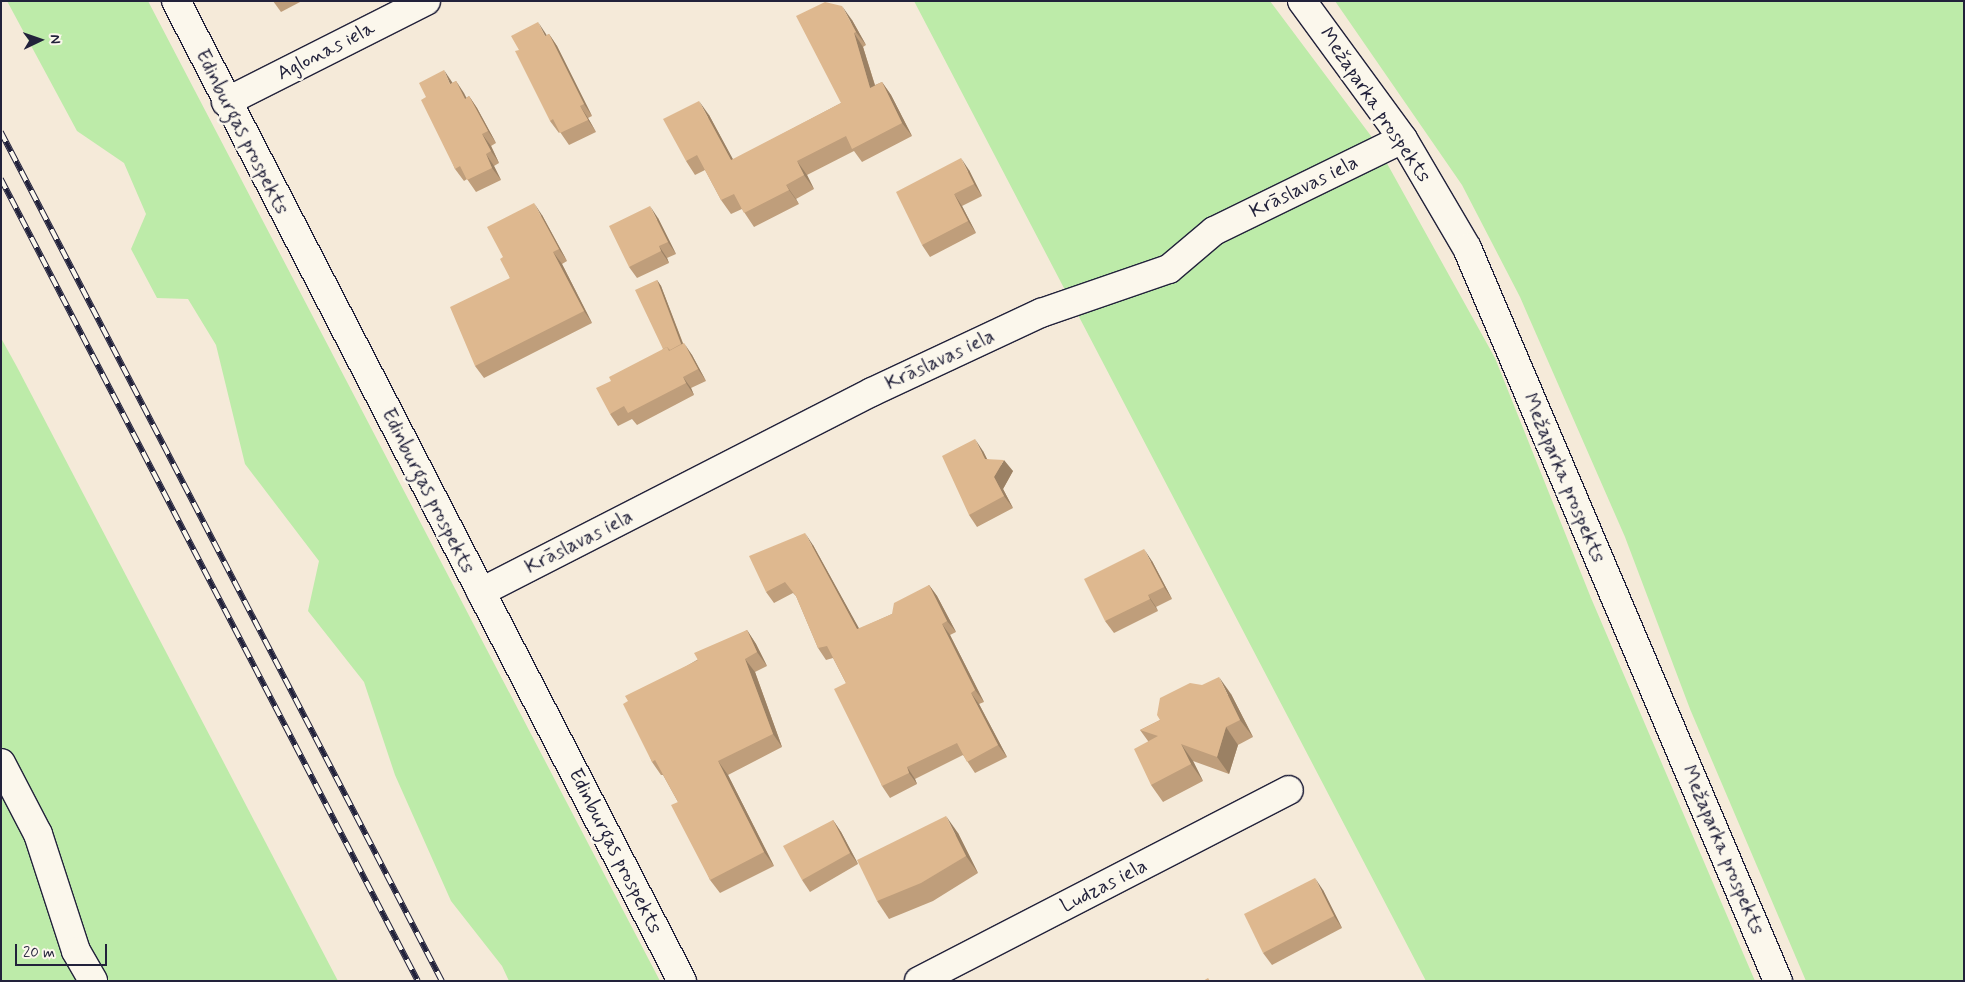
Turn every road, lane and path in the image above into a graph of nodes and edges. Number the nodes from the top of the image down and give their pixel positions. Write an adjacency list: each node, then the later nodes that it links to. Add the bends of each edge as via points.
1 (176, 1): 4 (street, Edinburgas prospekts)
2 (426, 1): 4 (street, Aglonas iela)
3 (1302, 1): 5 (street, Mežaparka prospekts)
4 (226, 102): 6 (street, Edinburgas prospekts)
5 (1403, 139): 6 (street, Krāslavas iela, via 1214,231 1168,269 1023,321 872,392); 12 (street, Mežaparka prospekts, via 1467,248)
6 (480, 592): 10 (street, Edinburgas prospekts)
7 (1, 763): 9 (street, via 38,834 76,951)
8 (1289, 790): 11 (street, Ludzas iela)
9 (93, 981)
10 (682, 981)
11 (920, 981)
12 (1778, 981)

